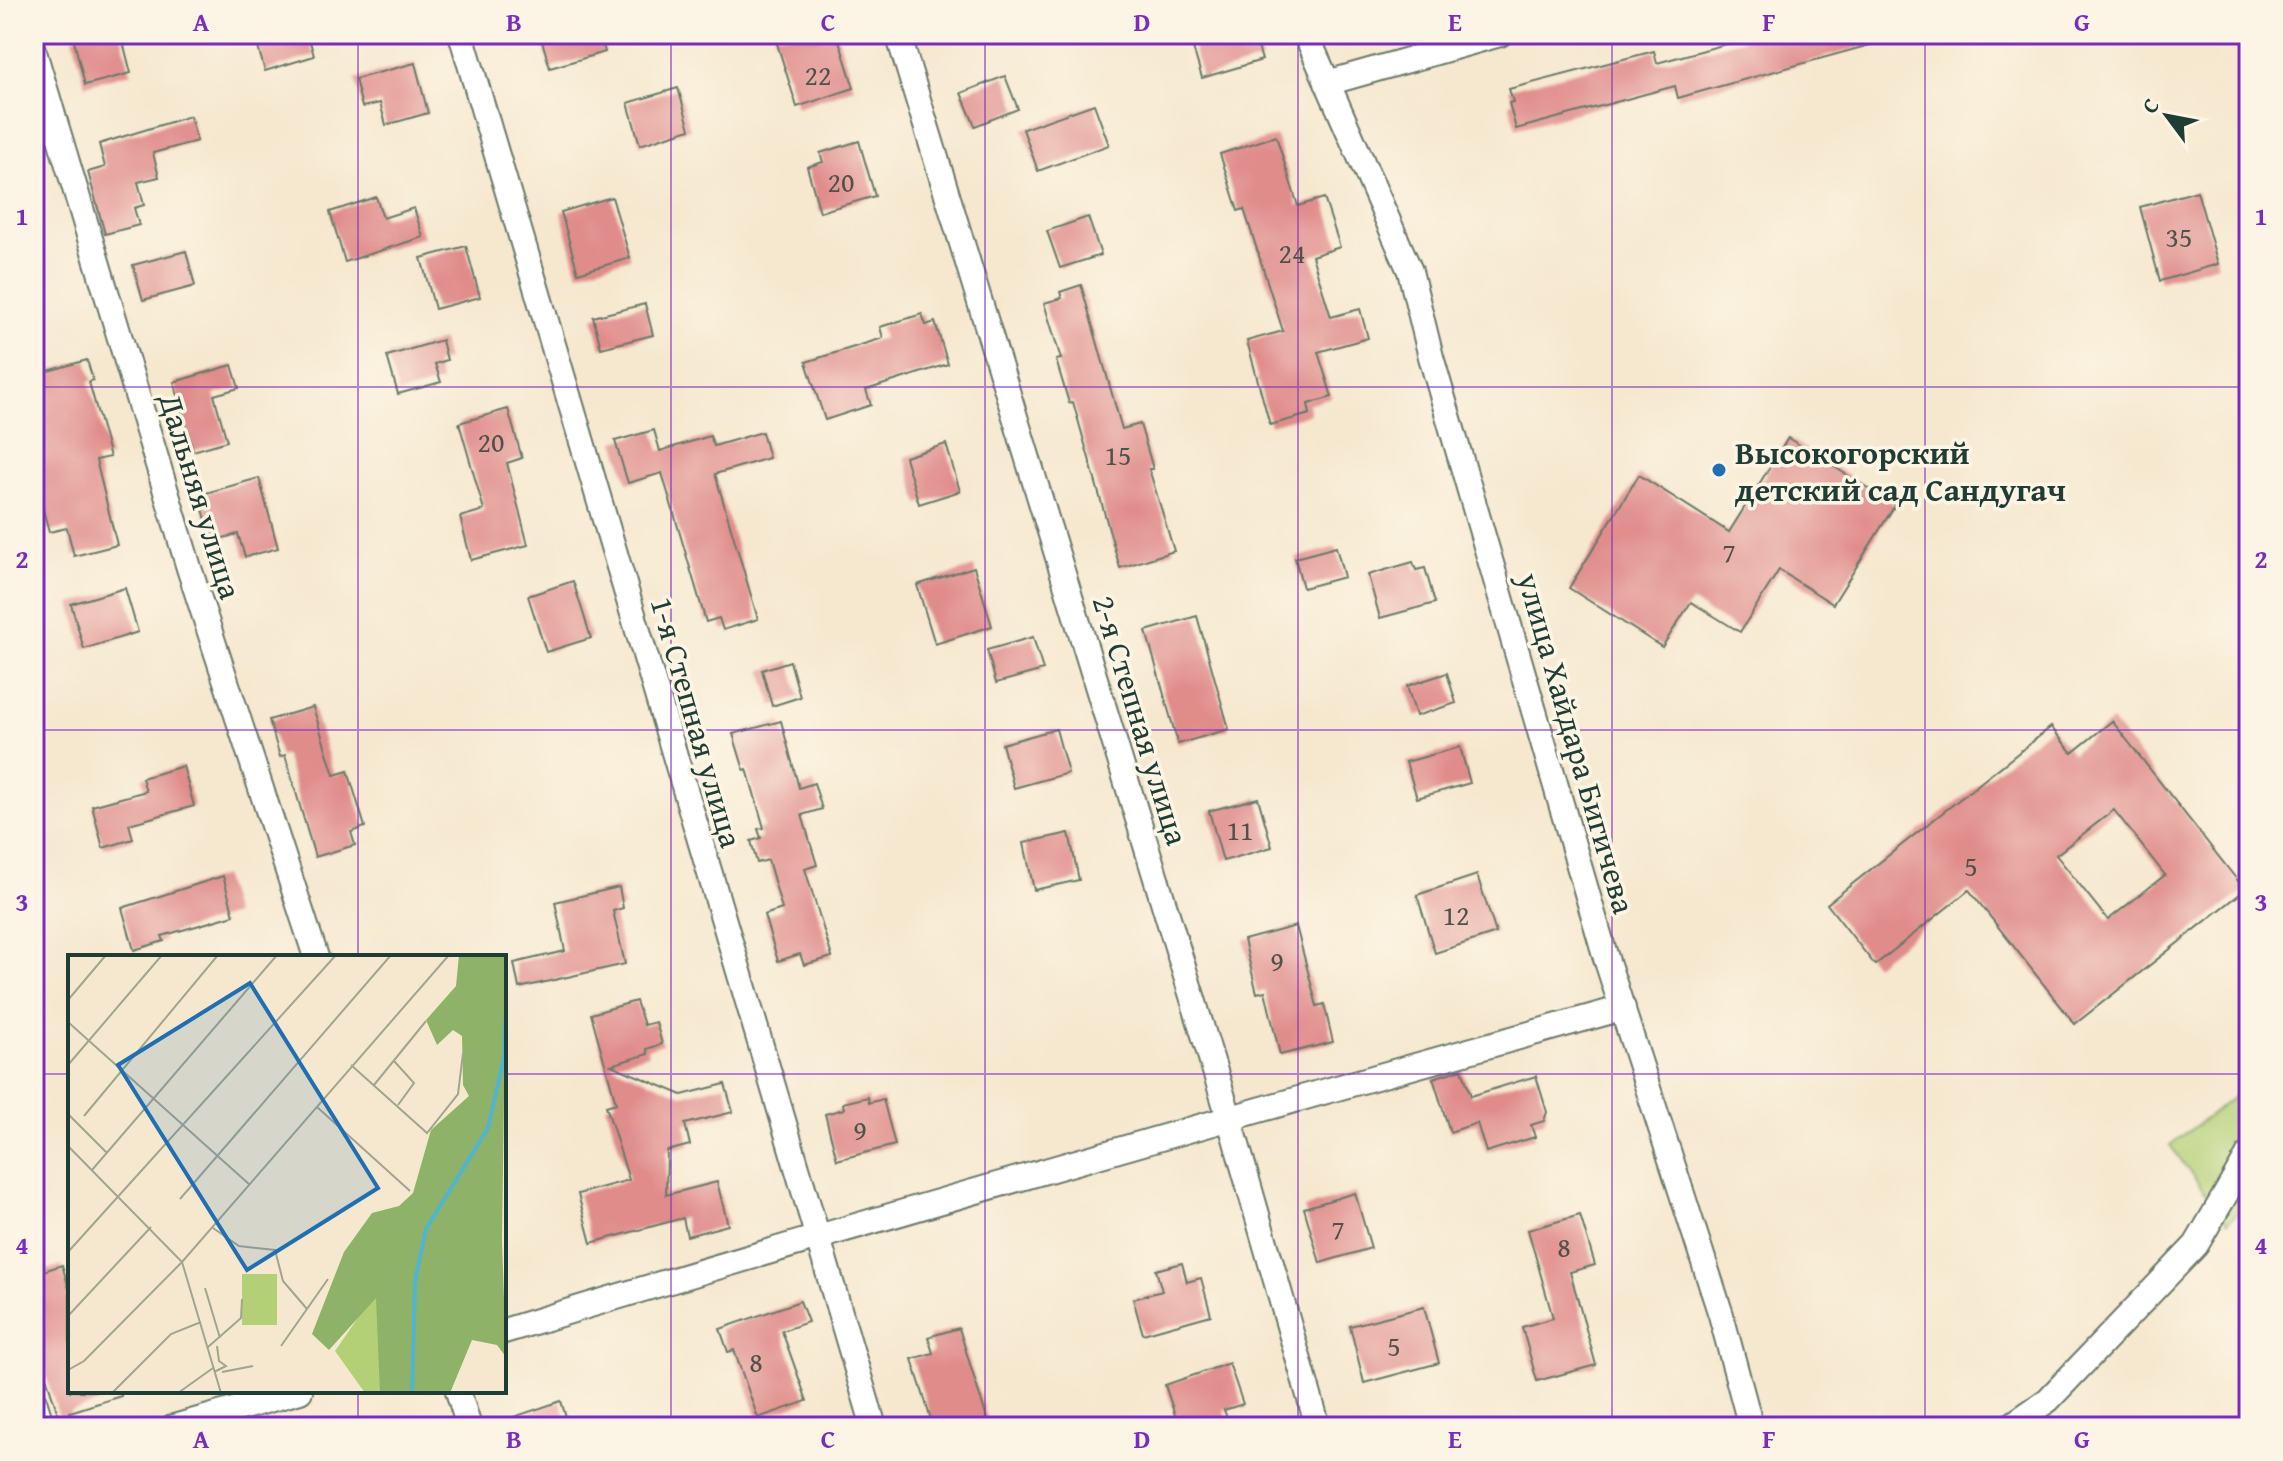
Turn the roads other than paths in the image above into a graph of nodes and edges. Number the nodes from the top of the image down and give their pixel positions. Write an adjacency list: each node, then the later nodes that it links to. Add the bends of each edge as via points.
1 (461, 34): 11 (street, 1-я Степная улица)
2 (898, 34): 9 (street, 2-я Степная улица)
3 (1306, 34): 6 (street, улица Хайдара Бигичева)
4 (1500, 34): 6 (street)
5 (34, 52): 7 (street, Дальняя улица, via 189,568)
6 (1327, 83): 8 (street, улица Хайдара Бигичева, via 1410,271)
7 (315, 955)
8 (1623, 1008): 9 (street); 21 (street, улица Хайдара Бигичева, via 1721,1315)
9 (1229, 1117): 11 (street); 20 (street, 2-я Степная улица)
10 (2249, 1154): 22 (street, via 2196,1245 2048,1400)
11 (816, 1237): 12 (street); 19 (street, 1-я Степная улица)
12 (506, 1330)
13 (293, 1393): 17 (street)
14 (459, 1393): 18 (street)
15 (34, 1401): 16 (street)
16 (42, 1427)
17 (174, 1427)
18 (469, 1427)
19 (874, 1427)
20 (1318, 1427)
21 (1751, 1427)
22 (2009, 1427)

